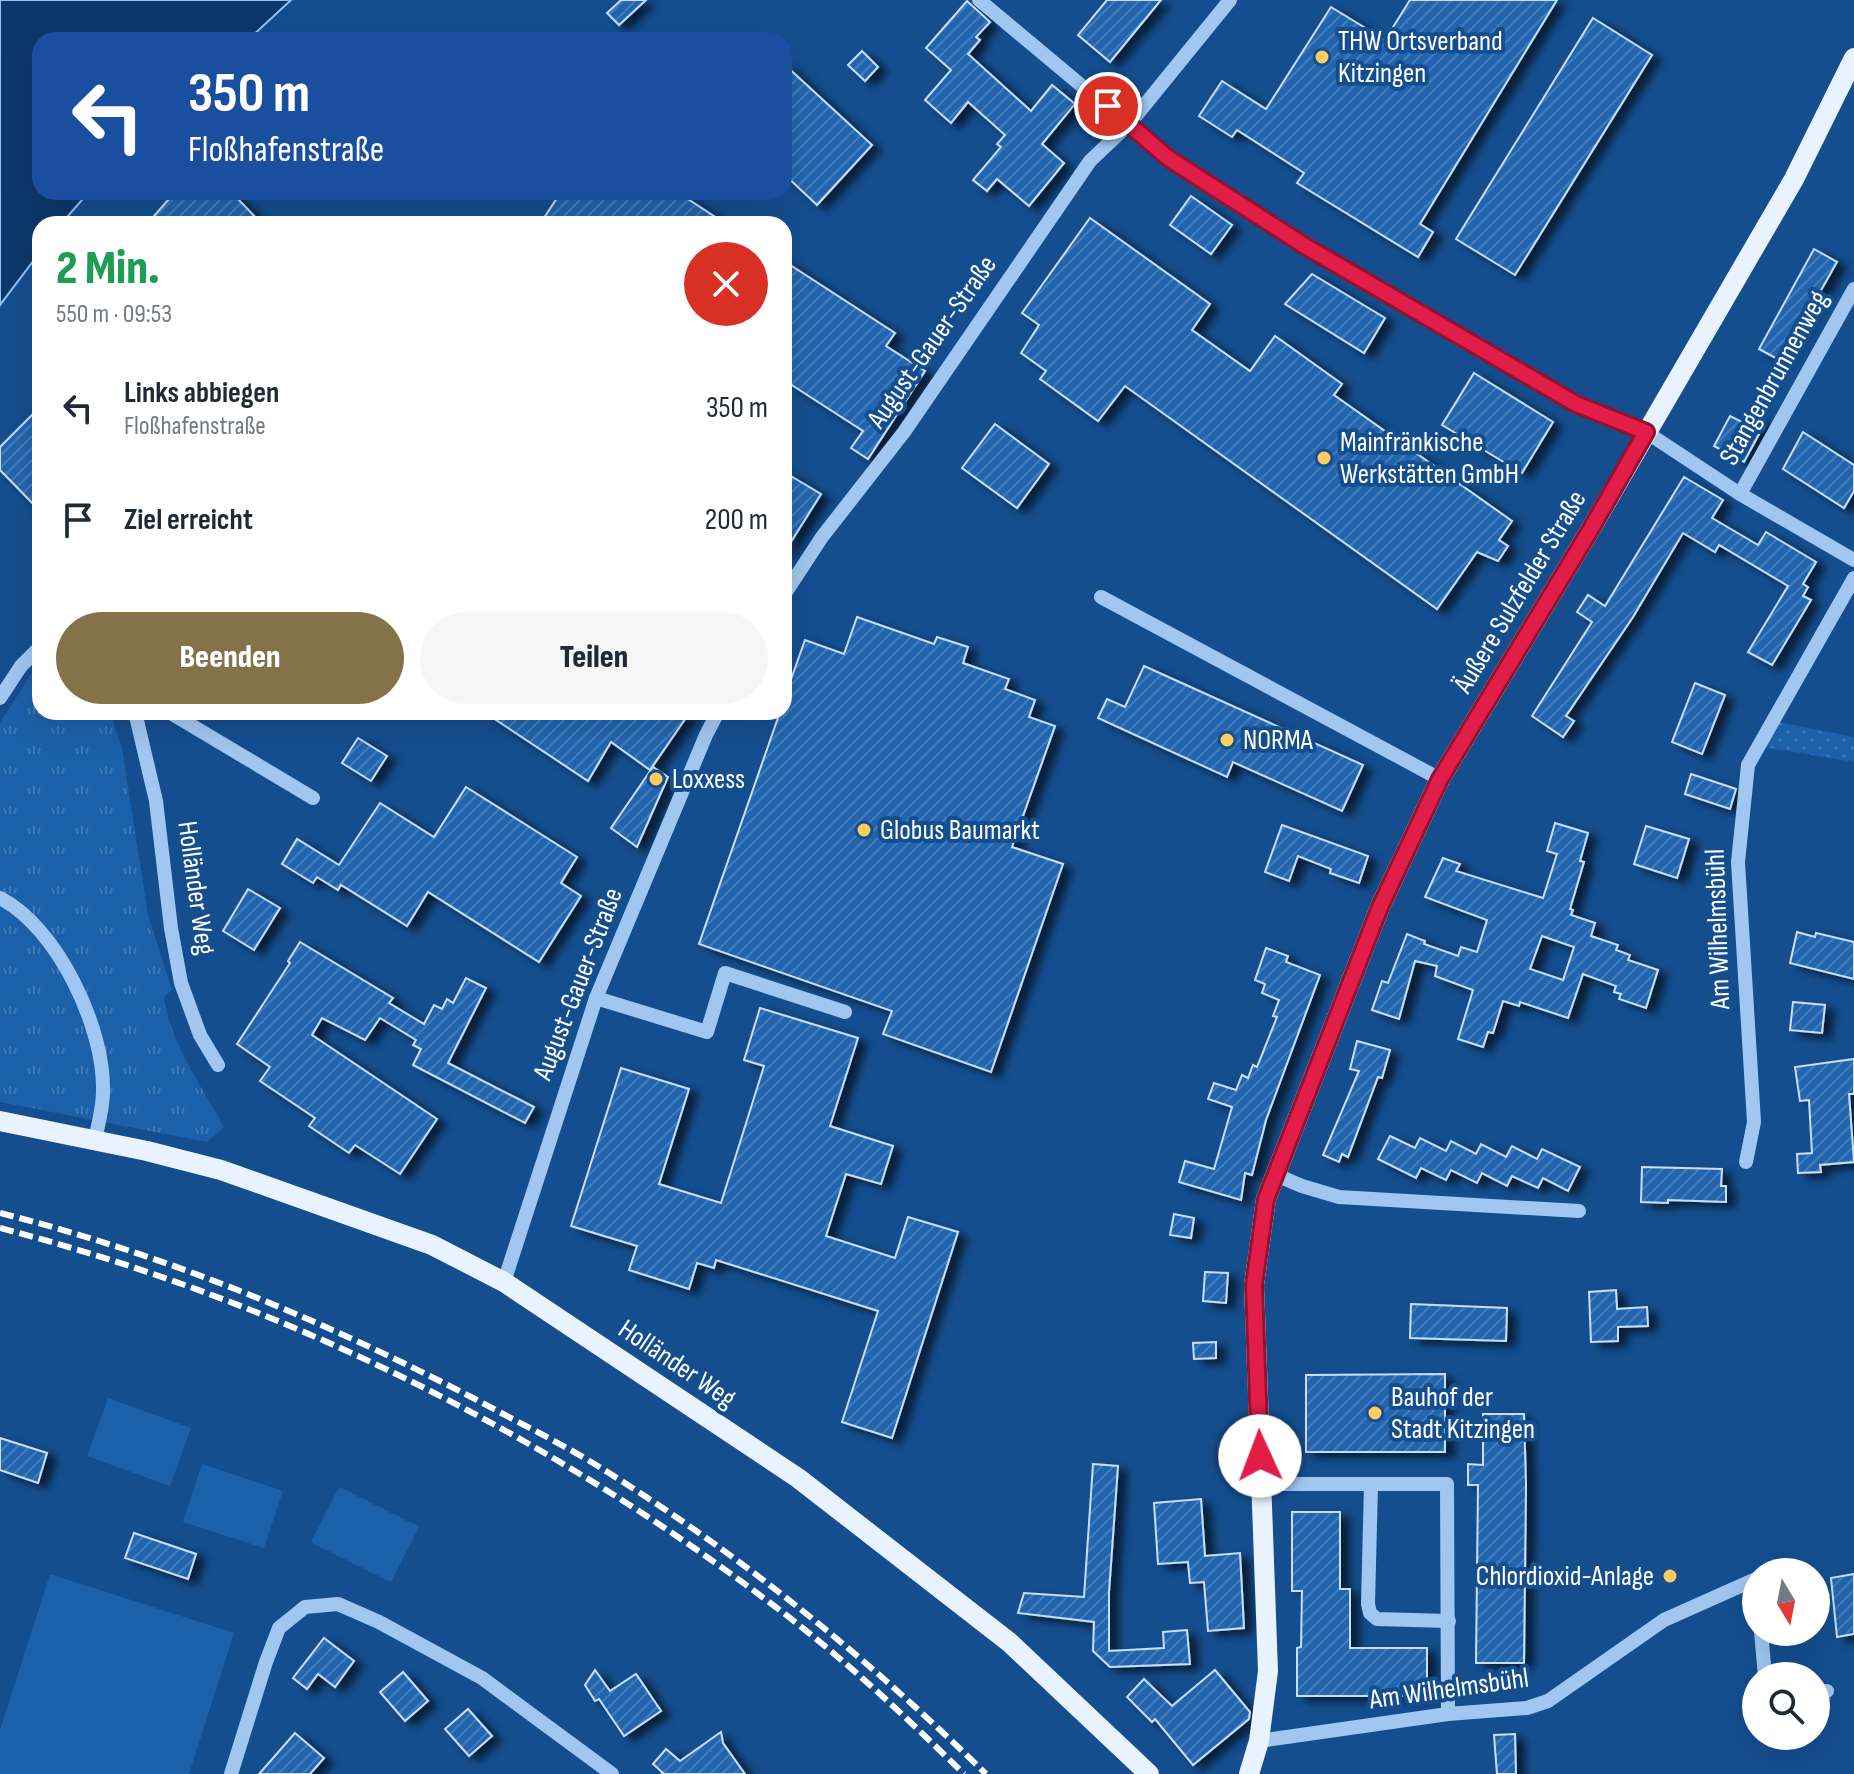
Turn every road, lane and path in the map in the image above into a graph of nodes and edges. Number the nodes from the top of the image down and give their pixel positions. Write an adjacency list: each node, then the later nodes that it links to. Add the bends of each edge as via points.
1 (979, 0): 4 (street, Stangenbrunnenweg)
2 (1230, 0): 4 (street, August-Gauer-Straße)
3 (1854, 58): 6 (main road, Äußere Sulzfelder Straße, via 1794,179)
4 (1130, 123): 6 (street, Stangenbrunnenweg, via 1168,158 1305,246 1576,404); 10 (street, August-Gauer-Straße, via 1090,161 904,432)
5 (1854, 289): 7 (street, Stangenbrunnenweg)
6 (1646, 432): 7 (street, Stangenbrunnenweg); 17 (main road, Äußere Sulzfelder Straße)
7 (1740, 494): 8 (street, Stangenbrunnenweg)
8 (1854, 560)
9 (1854, 578): 25 (street, Am Wilhelmsbühl, via 1748,765 1738,862 1754,1122)
10 (792, 583)
11 (1101, 597): 17 (street)
12 (32, 655): 13 (street)
13 (0, 698)
14 (137, 720): 22 (street, Holländer Weg, via 156,801 181,983 200,1035)
15 (182, 720): 18 (street)
16 (714, 720): 20 (street, August-Gauer-Straße)
17 (1440, 779): 26 (main road, Äußere Sulzfelder Straße, via 1380,907)
18 (313, 798)
19 (0, 898): 24 (street, via 25,913 43,933 86,1012 97,1043 103,1093)
20 (596, 998): 21 (street, via 707,1032 725,973); 28 (street, August-Gauer-Straße)
21 (845, 1012)
22 (218, 1065)
23 (0, 1121): 24 (main road, Holländer Weg)
24 (95, 1140): 28 (main road, Holländer Weg, via 221,1170 310,1200 432,1245)
25 (1746, 1162)
26 (1276, 1175): 27 (street, via 1339,1197); 29 (main road, Äußere Sulzfelder Straße, via 1266,1199 1254,1285)
27 (1579, 1211)
28 (504, 1282): 37 (main road, Holländer Weg, via 810,1488 1009,1642)
29 (1261, 1484): 30 (street); 34 (main road, Äußere Sulzfelder Straße, via 1268,1671)
30 (1371, 1485): 32 (street, via 1370,1613 1377,1619); 32 (street, via 1447,1484)
31 (1742, 1585): 33 (street, Am Wilhelmsbühl, via 1664,1620 1548,1701 1527,1708)
32 (1449, 1621): 33 (street)
33 (1448, 1714): 34 (street, Am Wilhelmsbühl)
34 (1259, 1741): 38 (main road, Äußere Sulzfelder Straße)
35 (231, 1774): 36 (street, via 279,1628 305,1607 338,1604 482,1678)
36 (612, 1774)
37 (1149, 1774)
38 (1249, 1774)

